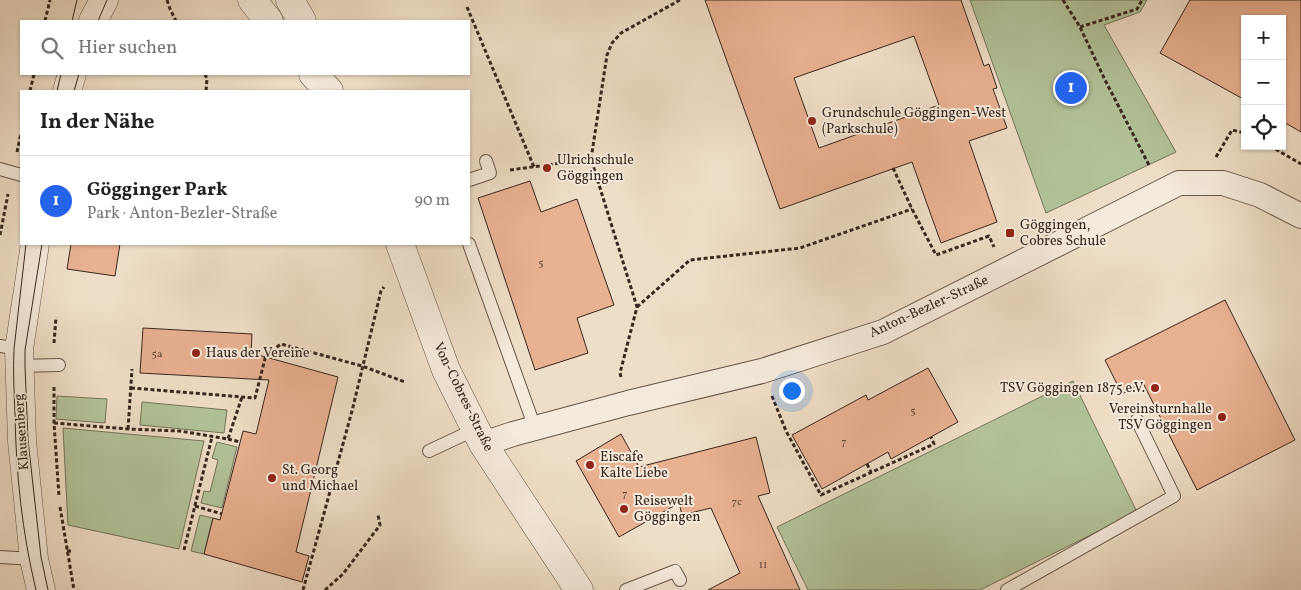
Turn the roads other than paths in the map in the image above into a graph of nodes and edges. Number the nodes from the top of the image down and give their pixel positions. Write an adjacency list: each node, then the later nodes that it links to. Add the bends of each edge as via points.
1 (84, 0): 5 (street)
2 (104, 0): 6 (street)
3 (252, 0): 7 (street)
4 (290, 0): 8 (street)
5 (82, 20)
6 (94, 20)
7 (268, 20)
8 (301, 20)
9 (72, 75): 12 (street)
10 (314, 75): 13 (street)
11 (328, 75): 14 (street)
12 (67, 90)
13 (328, 90)
14 (335, 90)
15 (488, 167): 16 (lane)
16 (470, 179)
17 (1301, 216): 24 (street, Anton-Bezler-Straße, via 1260,195 1223,183 1180,183 883,332 762,371)
18 (35, 245): 21 (street, Klausenberg)
19 (469, 245): 24 (lane)
20 (402, 251): 25 (street, Von-Cobres-Straße, via 446,370)
21 (12, 354): 22 (lane); 28 (street, Klausenberg)
22 (56, 365)
23 (1137, 420): 33 (lane, via 1174,496)
24 (535, 428): 25 (street, Anton-Bezler-Straße)
25 (479, 436): 26 (lane); 31 (street, Von-Cobres-Straße)
26 (429, 451)
27 (0, 558): 28 (lane)
28 (34, 559): 30 (street, Klausenberg)
29 (680, 580): 32 (lane, via 674,572)
30 (41, 590)
31 (579, 590)
32 (626, 590)
33 (1007, 590)

